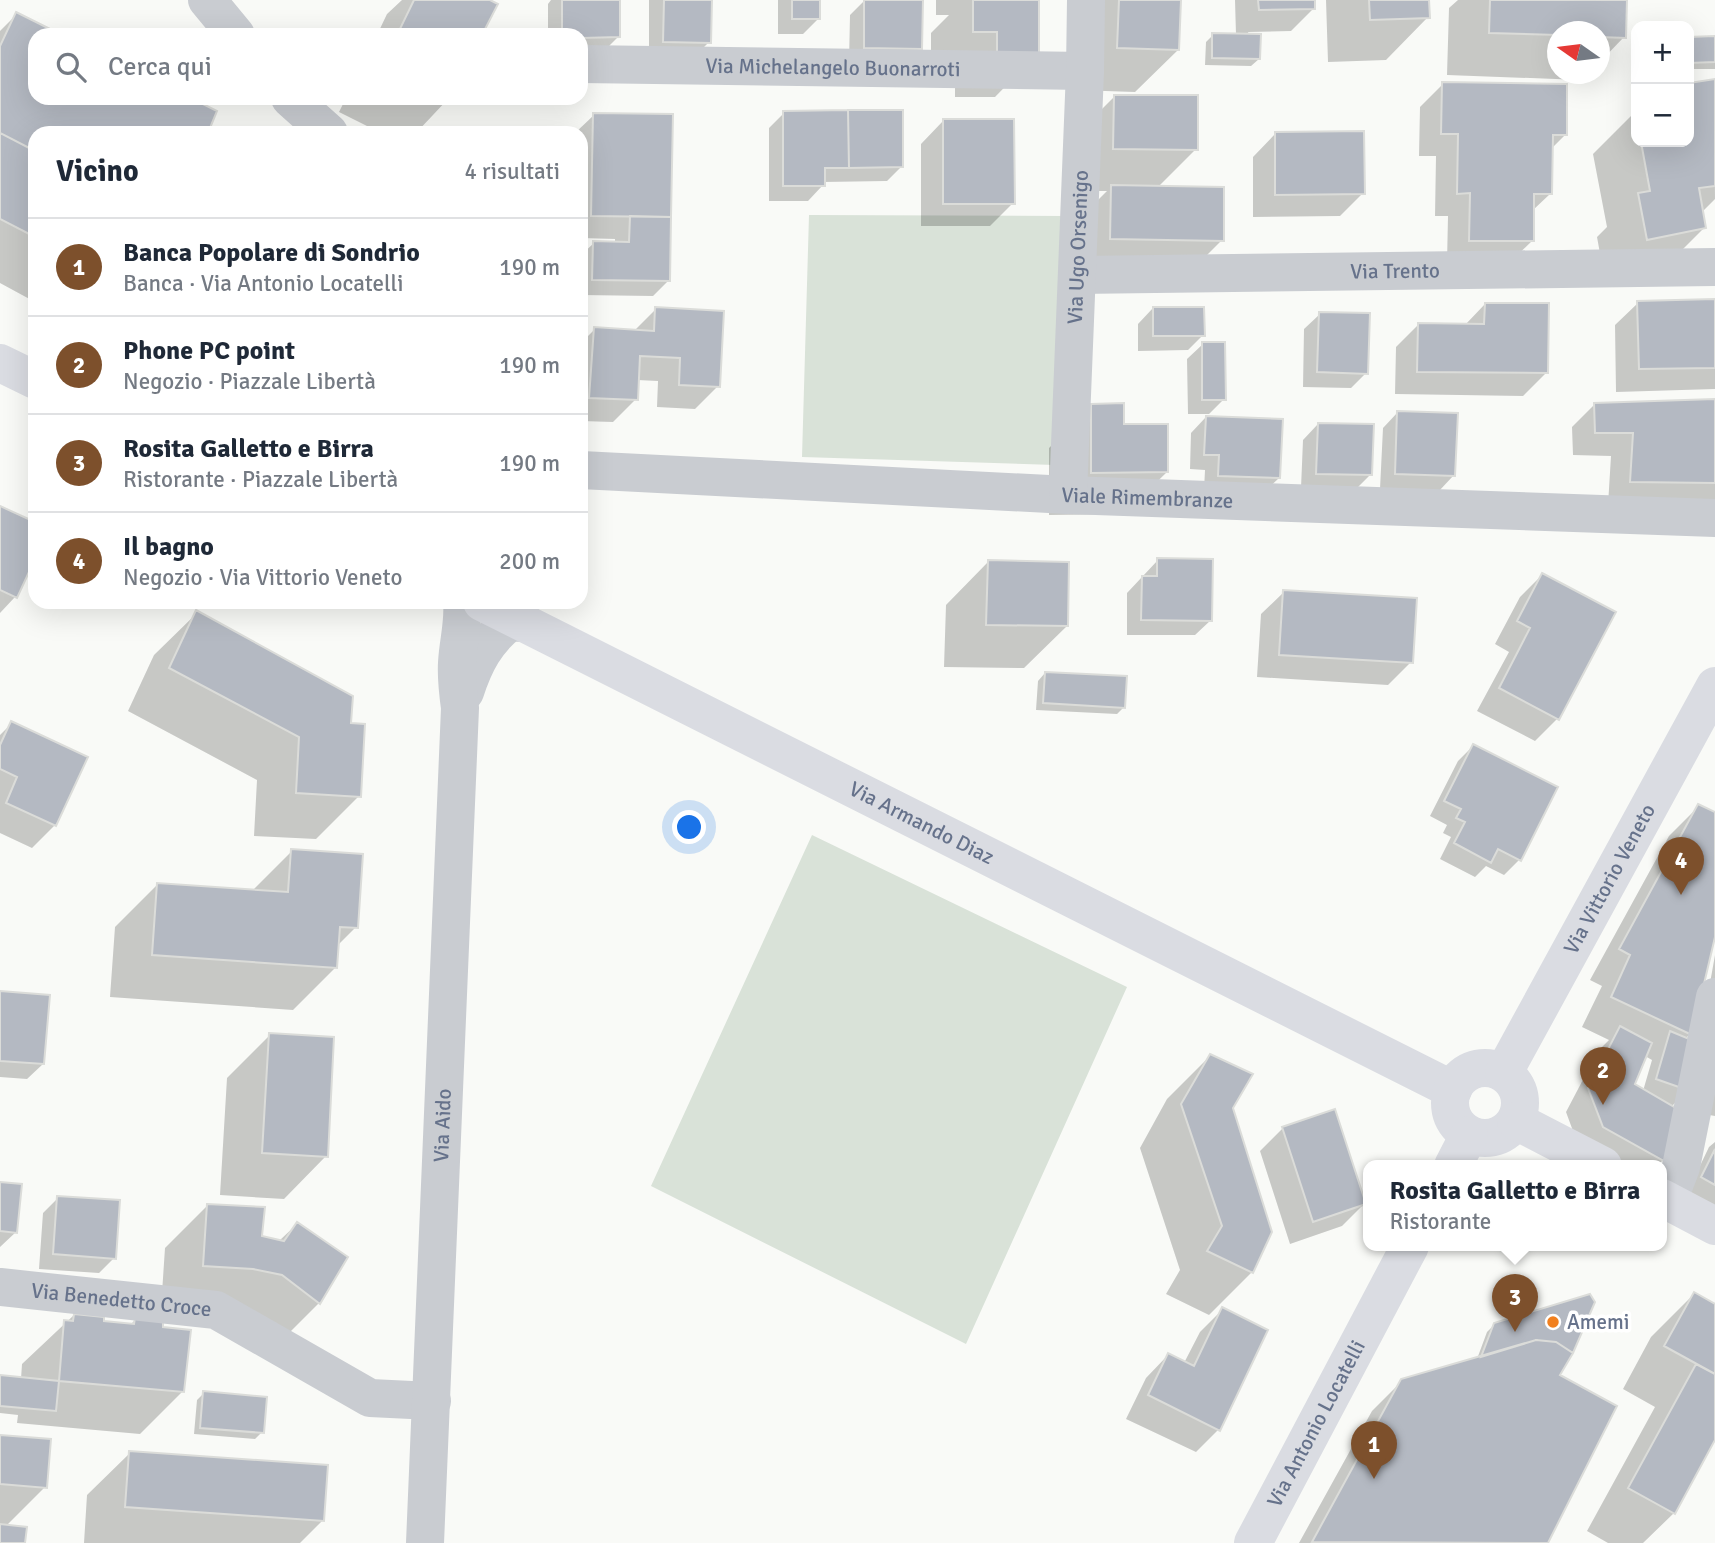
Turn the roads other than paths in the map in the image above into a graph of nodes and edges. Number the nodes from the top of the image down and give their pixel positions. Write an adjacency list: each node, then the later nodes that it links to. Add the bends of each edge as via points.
1 (207, 0): 3 (street)
2 (1086, 0): 5 (street, Via Ugo Orsenigo)
3 (230, 28)
4 (588, 64): 5 (street, Via Michelangelo Buonarroti)
5 (1085, 71): 9 (street, Via Ugo Orsenigo)
6 (298, 105): 7 (street)
7 (321, 126)
8 (1715, 267): 9 (street, Via Trento)
9 (1077, 275): 13 (street, Via Ugo Orsenigo)
10 (0, 363): 11 (main road)
11 (28, 377)
12 (588, 470): 13 (street, Viale Rimembranze)
13 (1068, 495): 14 (street, Viale Rimembranze)
14 (1715, 518)
15 (463, 609): 18 (street, Via Aido, via 456,682)
16 (519, 612): 18 (street, Via Aido, via 489,640 472,669); 21 (main road, Via Armando Diaz)
17 (1715, 686): 20 (main road, Via Vittorio Veneto)
18 (460, 708): 30 (street, Via Aido)
19 (1715, 997): 25 (street, via 1681,1167)
20 (1504, 1072): 21 (main road, via 1476,1068 1463,1075); 22 (main road, via 1520,1094)
21 (1453, 1090): 23 (main road, via 1451,1113)
22 (1516, 1121): 23 (main road, via 1496,1137 1482,1138); 24 (main road)
23 (1461, 1150)
24 (1591, 1160)
25 (1667, 1195)
26 (1667, 1200): 27 (main road)
27 (1715, 1226)
28 (1407, 1251): 32 (main road, Via Antonio Locatelli)
29 (0, 1287): 30 (street, Via Benedetto Croce, via 216,1310 370,1398)
30 (432, 1401): 31 (street, Via Aido)
31 (425, 1543)
32 (1253, 1543)

